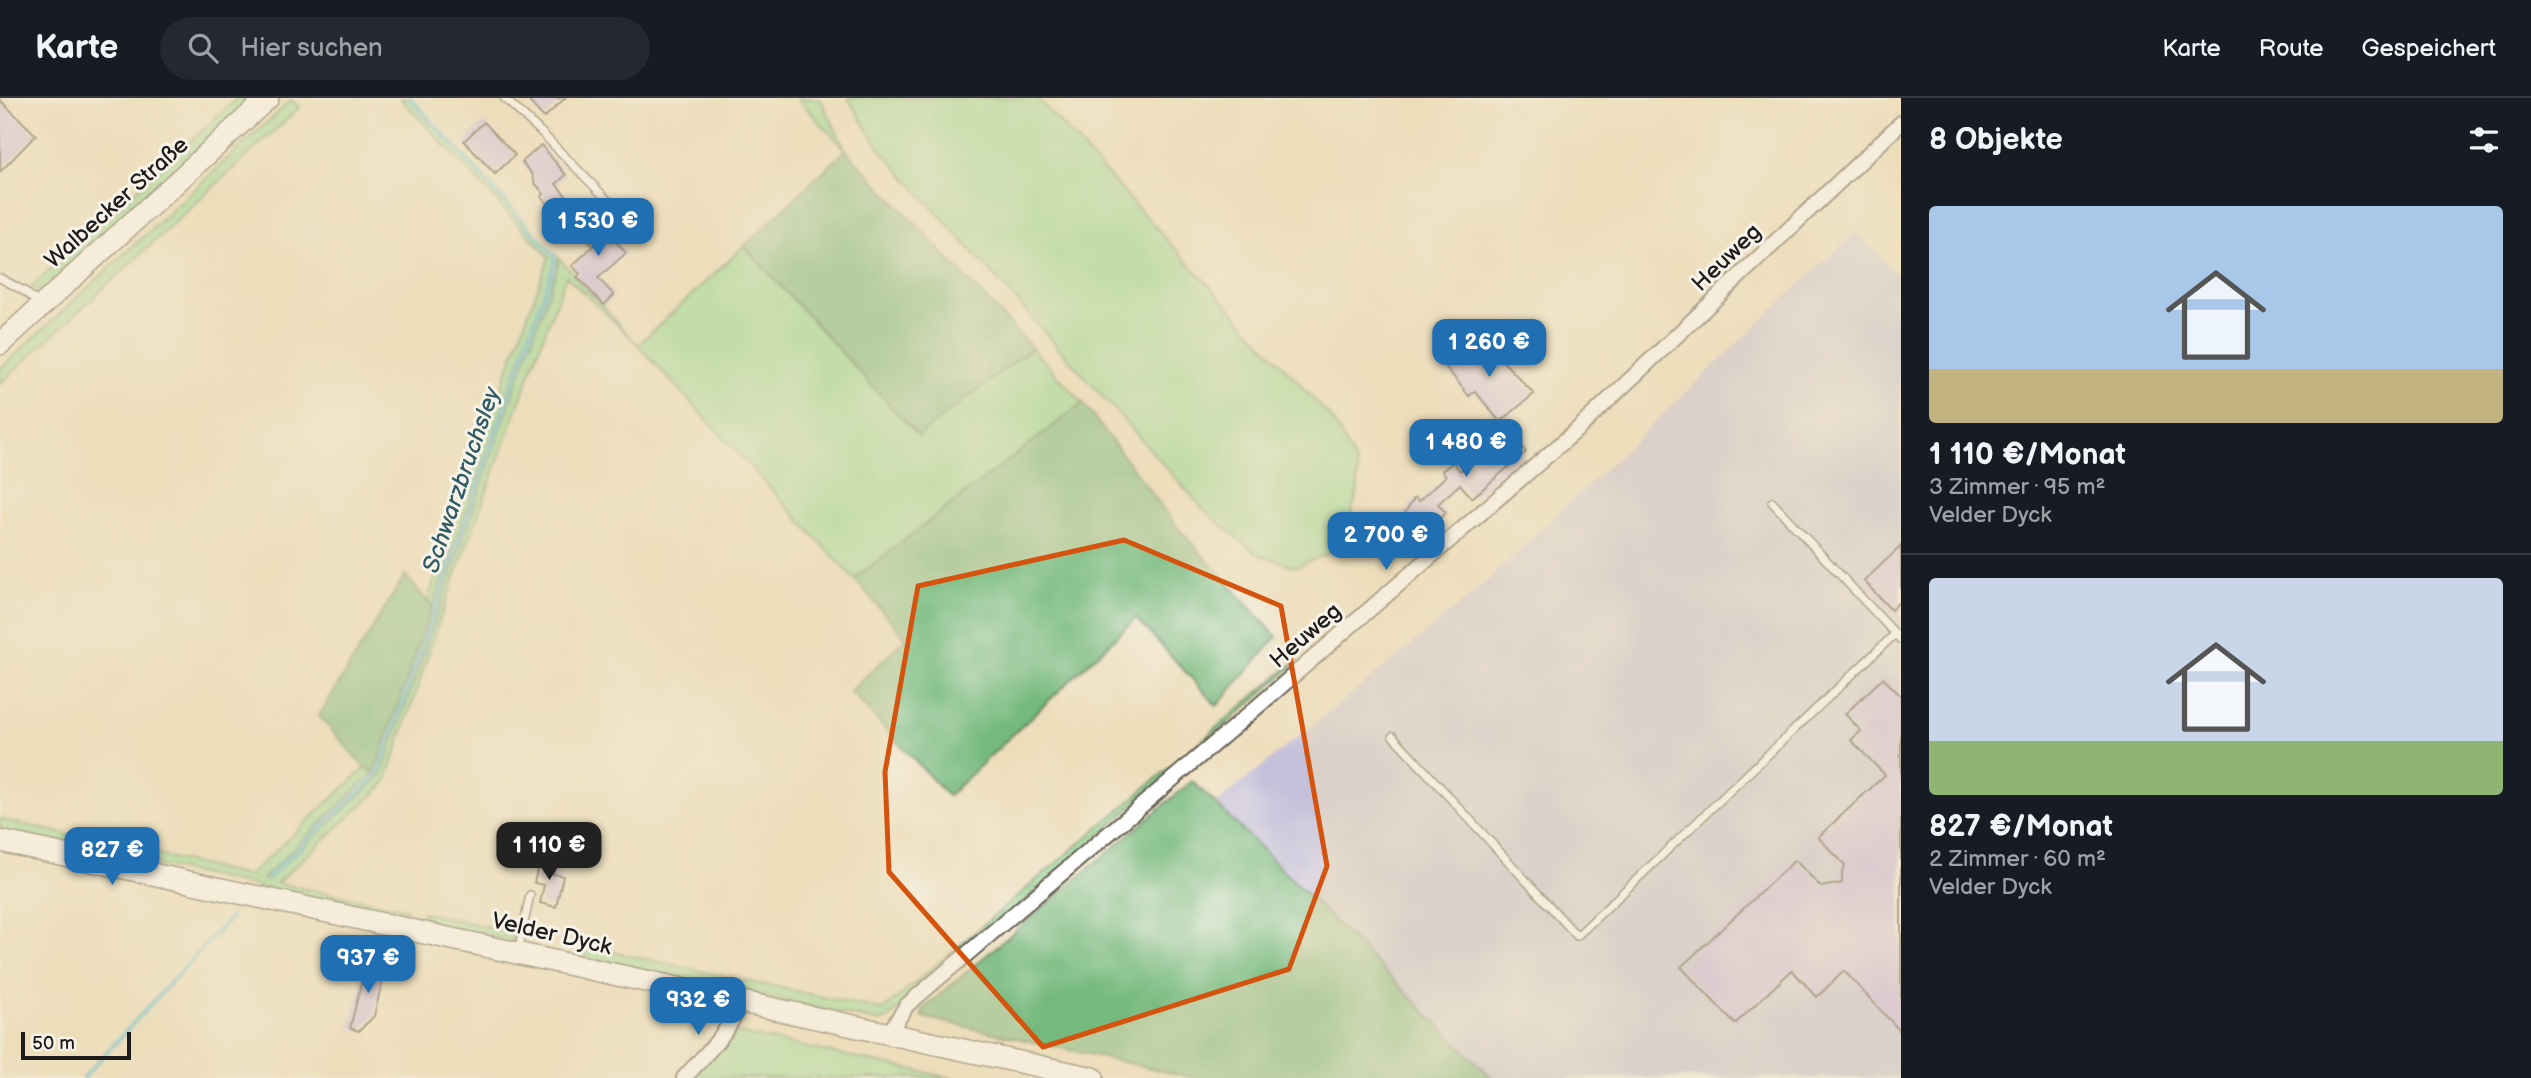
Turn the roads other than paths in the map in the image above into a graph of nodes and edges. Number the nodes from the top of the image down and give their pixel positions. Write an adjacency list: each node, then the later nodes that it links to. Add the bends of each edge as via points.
1 (268, 98): 6 (main road, Walbecker Straße)
2 (504, 98): 4 (lane)
3 (1901, 123): 15 (street, Heuweg, via 1578,429 907,1005)
4 (632, 225)
5 (0, 278): 6 (lane)
6 (41, 306): 7 (main road, Walbecker Straße)
7 (0, 344)
8 (1772, 502): 9 (lane)
9 (1898, 637): 10 (lane, via 1577,936)
10 (1393, 736)
11 (0, 841): 13 (main road, Velder Dyck)
12 (530, 895): 13 (lane)
13 (517, 953): 14 (main road, Velder Dyck)
14 (740, 1000): 15 (main road, Velder Dyck); 16 (street, via 736,1015 719,1039)
15 (889, 1033): 17 (main road, Velder Dyck)
16 (684, 1078)
17 (1093, 1078)

